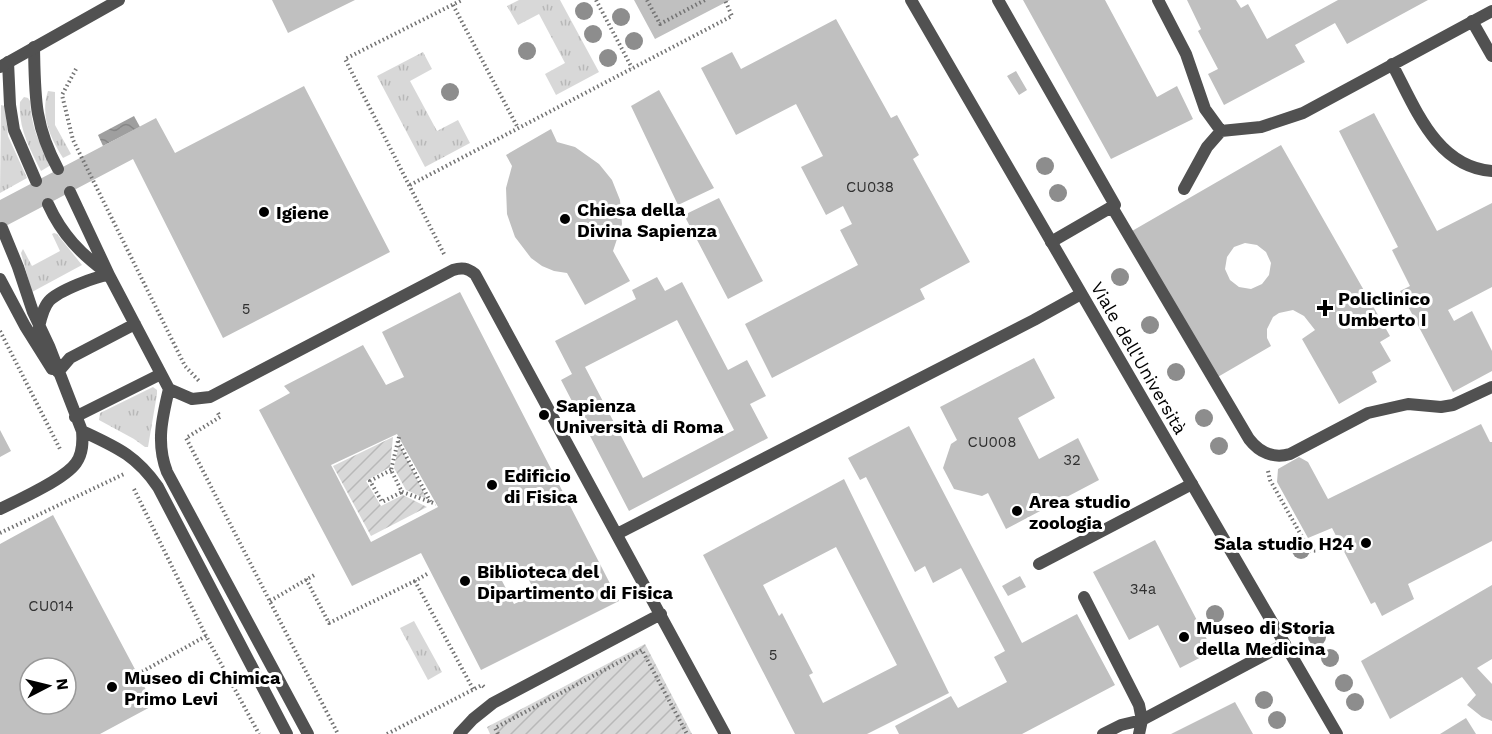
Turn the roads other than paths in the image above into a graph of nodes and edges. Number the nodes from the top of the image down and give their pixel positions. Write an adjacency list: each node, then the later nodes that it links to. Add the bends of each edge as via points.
1 (119, 0): 7 (street)
2 (911, 0): 20 (street, Viale dell'Università)
3 (998, 0): 18 (street, via 1115,205)
4 (1158, 0): 11 (street, via 1186,54 1205,109)
5 (1492, 11): 6 (street)
6 (1472, 21): 8 (street); 10 (street)
7 (34, 47): 9 (street); 12 (street, via 37,115)
8 (1492, 56)
9 (4, 64): 14 (street, via 17,141)
10 (1392, 64): 11 (street, via 1303,113 1261,128); 13 (street, via 1435,139 1448,154 1474,169)
11 (1221, 131): 15 (street, via 1207,147)
12 (58, 169)
13 (1492, 171)
14 (36, 181)
15 (1184, 189)
16 (70, 192): 21 (street)
17 (48, 204): 21 (street, via 69,240)
18 (1112, 207): 20 (street); 28 (street, via 1243,429 1264,453 1290,454 1358,417 1385,408 1453,405)
19 (2, 228): 25 (street)
20 (1051, 242): 23 (street, Viale dell'Università)
21 (109, 275): 24 (street); 25 (street, via 95,277 53,297 44,308)
22 (0, 279): 27 (street, via 25,326)
23 (1081, 294): 32 (street, Viale dell'Università); 34 (street)
24 (135, 324): 26 (street); 27 (street, via 70,358)
25 (39, 327): 27 (street)
26 (161, 374): 29 (street); 30 (street)
27 (60, 377): 30 (street)
28 (1492, 387)
29 (169, 389): 34 (street, via 192,399 210,397 453,270 467,269 475,274); 41 (street, via 161,423 162,460)
30 (75, 417): 31 (street)
31 (81, 431): 33 (street, via 83,444 75,465); 40 (street, via 139,462 158,487)
32 (1192, 484): 35 (street); 38 (street, Viale dell'Università)
33 (0, 509)
34 (617, 534): 37 (street)
35 (1039, 564)
36 (1084, 597): 39 (street, via 1139,705)
37 (661, 614): 42 (street, via 493,704); 43 (street)
38 (1285, 644): 39 (street); 46 (street, Viale dell'Università)
39 (1142, 720): 44 (street); 45 (street)
40 (287, 734)
41 (308, 734)
42 (459, 734)
43 (725, 734)
44 (1103, 734)
45 (1139, 734)
46 (1337, 734)

